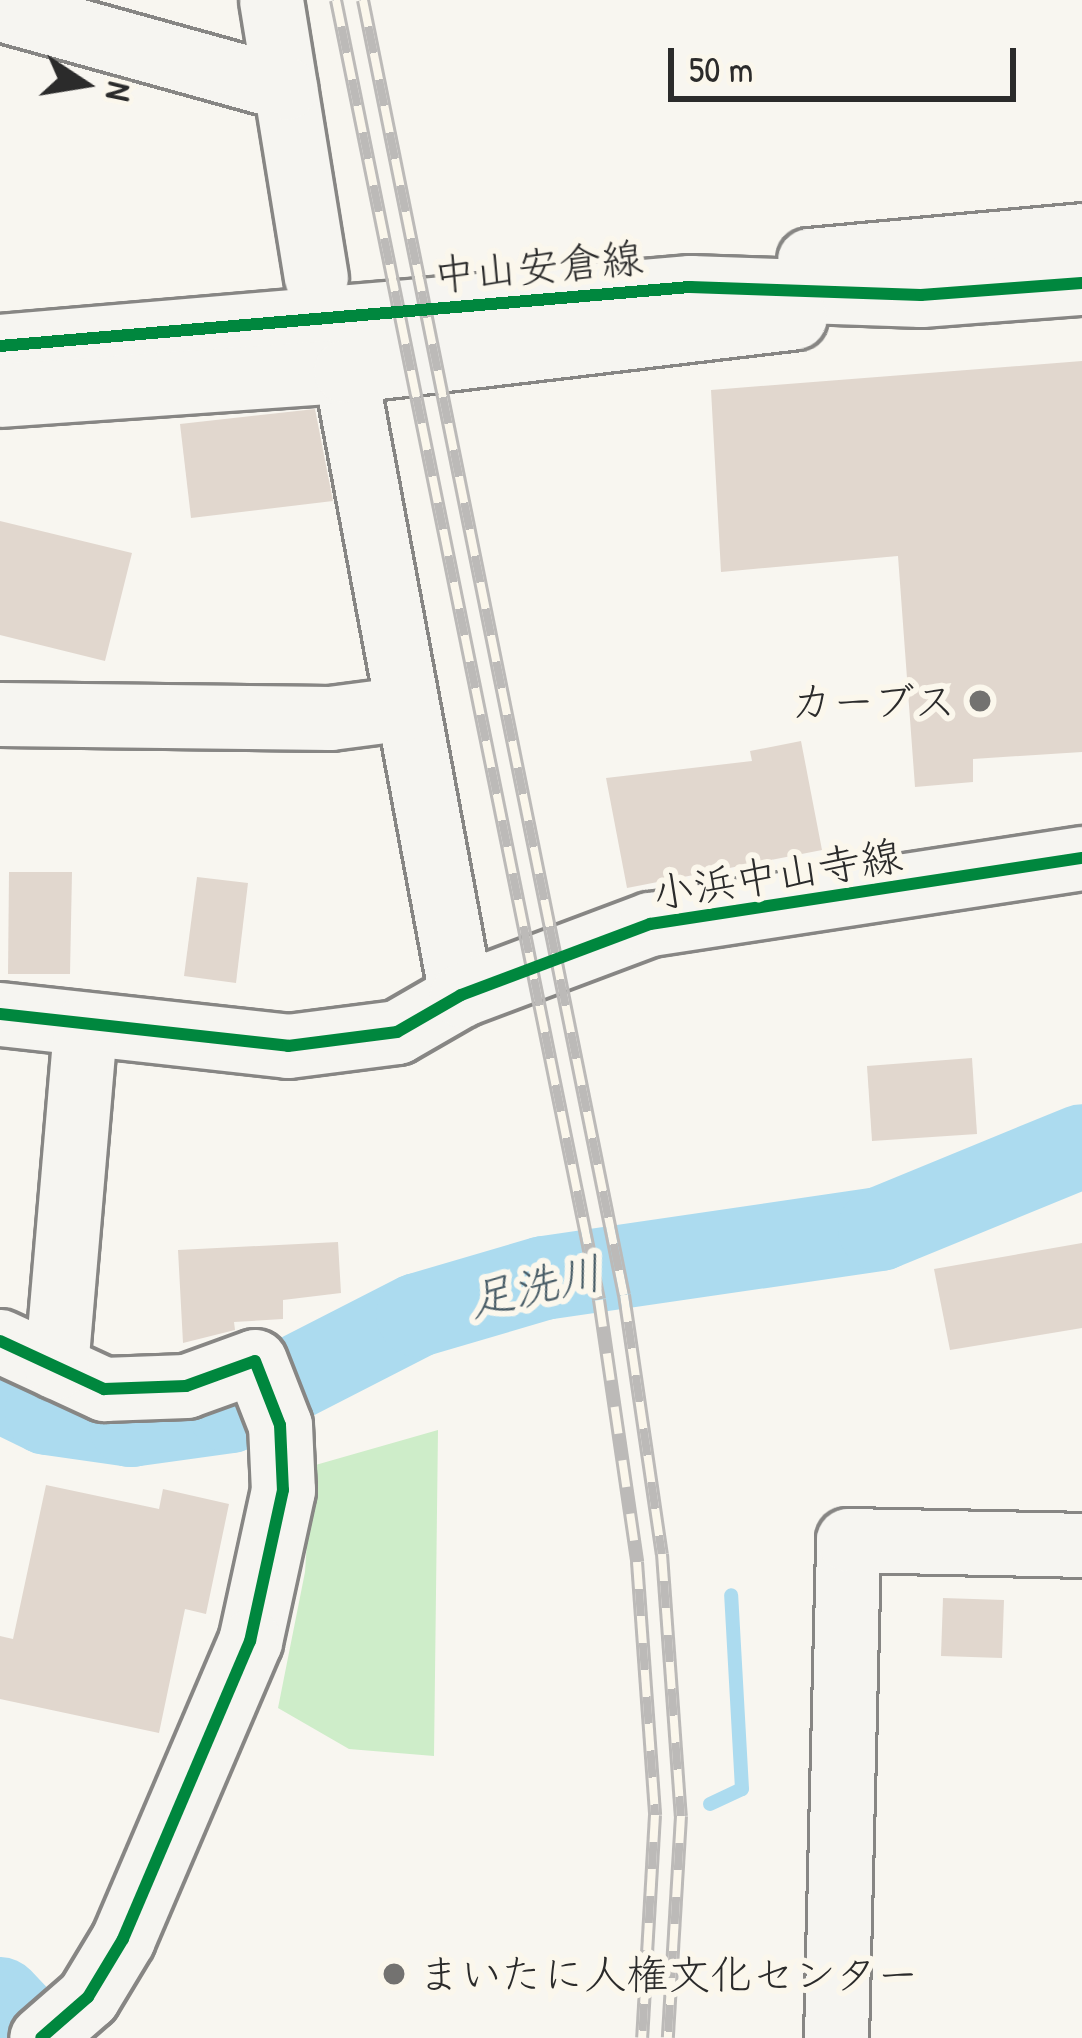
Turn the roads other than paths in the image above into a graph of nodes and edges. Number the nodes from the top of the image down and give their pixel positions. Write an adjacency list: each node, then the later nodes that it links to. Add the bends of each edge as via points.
1 (271, 0): 3 (street)
2 (0, 10): 3 (street)
3 (285, 88): 6 (street)
4 (1082, 235): 5 (street, 中山安倉線)
5 (833, 255): 6 (street, via 692,247); 8 (street, 中山安倉線)
6 (316, 277): 10 (street)
7 (1082, 283): 9 (street, 中山安倉線)
8 (690, 287): 9 (street, 中山安倉線); 11 (street, 中山安倉線)
9 (921, 295): 12 (street, via 706,333)
10 (0, 305)
11 (0, 346)
12 (345, 371): 13 (street); 14 (street)
13 (0, 395)
14 (406, 708): 15 (street, via 330,718); 17 (street)
15 (0, 714)
16 (1082, 858): 17 (street, 小浜中山寺線, via 650,924)
17 (461, 995): 19 (street, 小浜中山寺線, via 397,1032 288,1046)
18 (0, 1014): 19 (street, 小浜中山寺線)
19 (86, 1026): 21 (street)
20 (0, 1341): 21 (street)
21 (56, 1366): 23 (street, via 104,1389 186,1387 256,1361 272,1390 284,1490 250,1641 123,1939)
22 (1082, 1545): 24 (street, via 848,1540)
23 (53, 2028)
24 (836, 2038)

